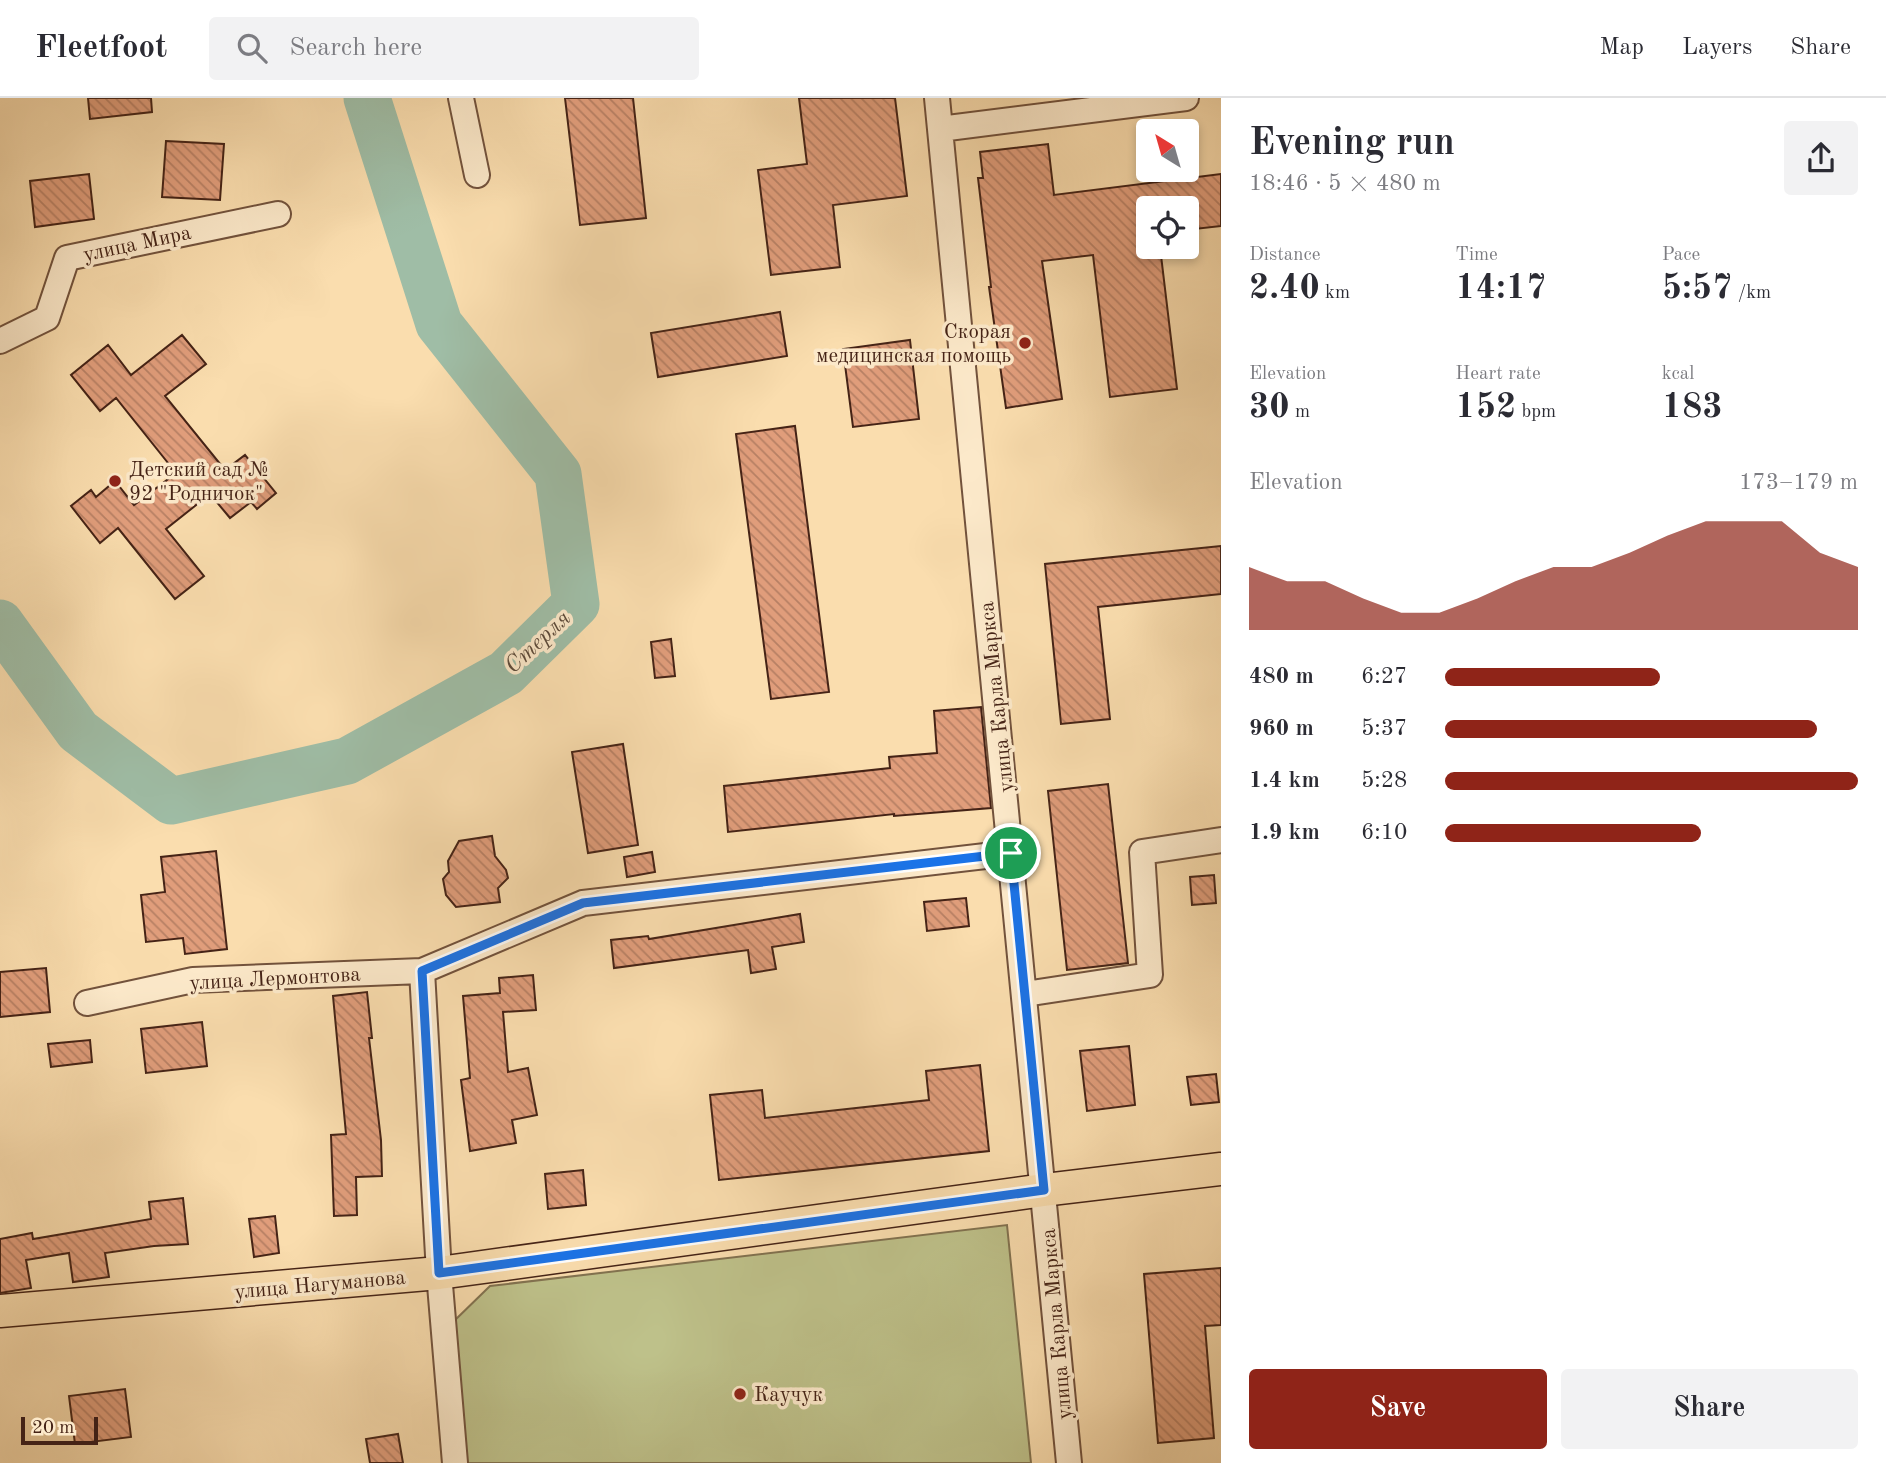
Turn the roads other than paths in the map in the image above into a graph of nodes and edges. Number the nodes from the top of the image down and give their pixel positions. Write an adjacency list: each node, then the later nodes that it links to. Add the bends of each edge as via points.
1 (461, 98): 5 (street)
2 (937, 98): 4 (street, улица Карла Маркса)
3 (1186, 98): 4 (street)
4 (940, 129): 9 (street, улица Карла Маркса)
5 (478, 175)
6 (278, 214): 7 (street, улица Мира, via 67,258 47,318)
7 (0, 341)
8 (1221, 840): 11 (street, via 1142,852 1150,975)
9 (1011, 853): 10 (street, улица Лермонтова, via 583,903); 11 (street, улица Карла Маркса)
10 (422, 971): 12 (street, улица Лермонтова, via 193,981); 15 (street)
11 (1025, 994): 14 (street, улица Карла Маркса)
12 (87, 1003)
13 (1221, 1169): 14 (main road, улица Нагуманова)
14 (1044, 1190): 15 (main road, улица Нагуманова); 18 (street, улица Карла Маркса)
15 (439, 1273): 16 (main road, улица Нагуманова); 17 (street)
16 (0, 1311)
17 (454, 1463)
18 (1069, 1463)

